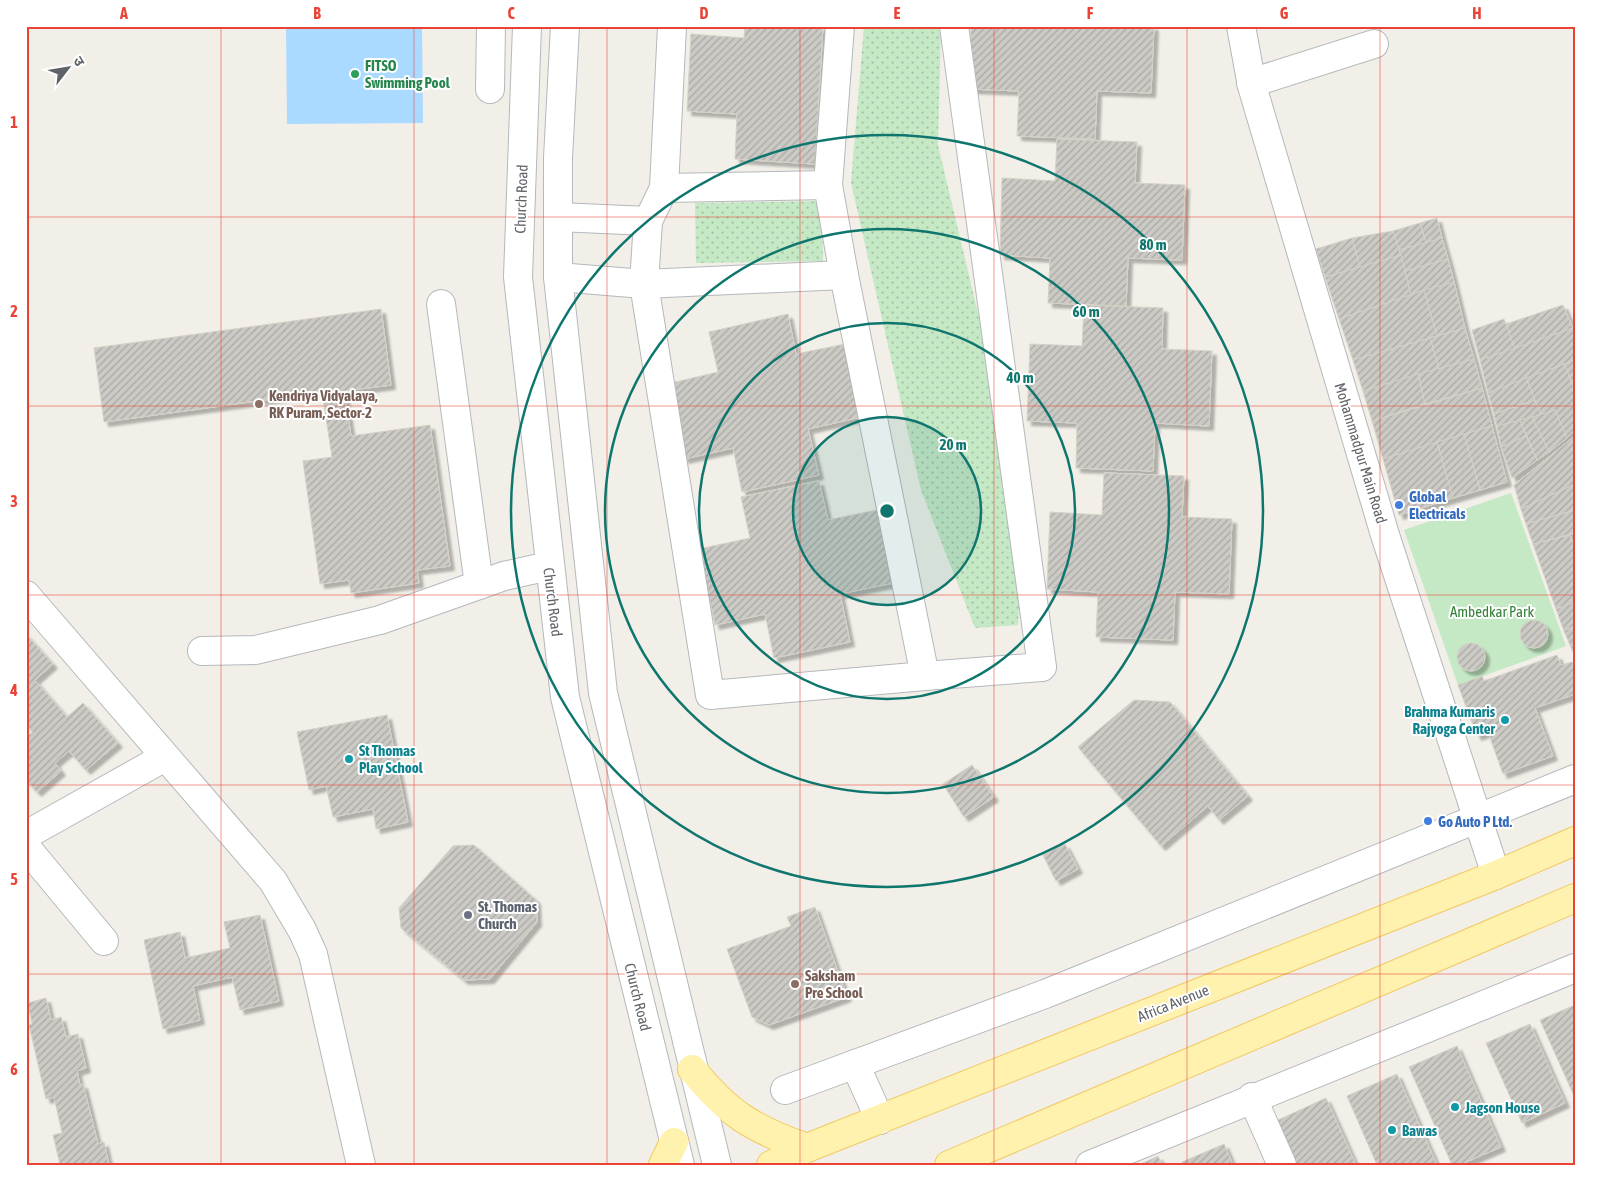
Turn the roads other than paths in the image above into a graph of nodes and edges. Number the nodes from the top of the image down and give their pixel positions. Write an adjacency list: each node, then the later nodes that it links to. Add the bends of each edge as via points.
1 (565, 26): 13 (street)
2 (672, 26): 12 (street)
3 (840, 26): 11 (street)
4 (954, 26): 23 (street, via 1042,667)
5 (1241, 26): 9 (street, Mohammadpur Main Road)
6 (491, 29): 7 (street); 10 (street)
7 (527, 29): 19 (street, Church Road, via 518,277)
8 (1374, 44): 9 (street)
9 (1251, 83): 26 (street, Mohammadpur Main Road, via 1385,535)
10 (490, 89)
11 (828, 185): 12 (street); 15 (street)
12 (664, 188): 14 (street)
13 (558, 217): 14 (street); 16 (street)
14 (648, 221): 17 (street)
15 (844, 275): 17 (street); 23 (street)
16 (558, 277): 17 (street); 35 (street, via 603,693)
17 (644, 284): 23 (street, via 710,696)
18 (441, 304): 20 (street)
19 (549, 566): 20 (street); 40 (street, Church Road, via 565,697)
20 (479, 584): 22 (street, via 380,620 256,650)
21 (26, 595): 24 (street)
22 (202, 651)
23 (925, 676)
24 (165, 756): 27 (street); 41 (street, via 272,881 302,930 313,954)
25 (1575, 779): 26 (street)
26 (1476, 820): 30 (street, Mohammadpur Main Road); 34 (street, via 1045,994)
27 (26, 836)
28 (1575, 841): 30 (main road, Africa Avenue)
29 (26, 848): 32 (street)
30 (1496, 875): 38 (main road, Africa Avenue)
31 (1575, 898): 44 (main road)
32 (104, 941)
33 (1575, 968): 37 (street)
34 (856, 1064): 36 (street); 38 (street)
35 (692, 1069): 39 (main road, via 715,1098 743,1120 774,1137); 42 (street)
36 (785, 1090)
37 (1252, 1097): 45 (street); 46 (street)
38 (880, 1120): 39 (main road, Africa Avenue)
39 (807, 1148): 43 (main road, Africa Avenue)
40 (672, 1157)
41 (361, 1165)
42 (717, 1165)
43 (771, 1165)
44 (949, 1165)
45 (1090, 1165)
46 (1282, 1165)

